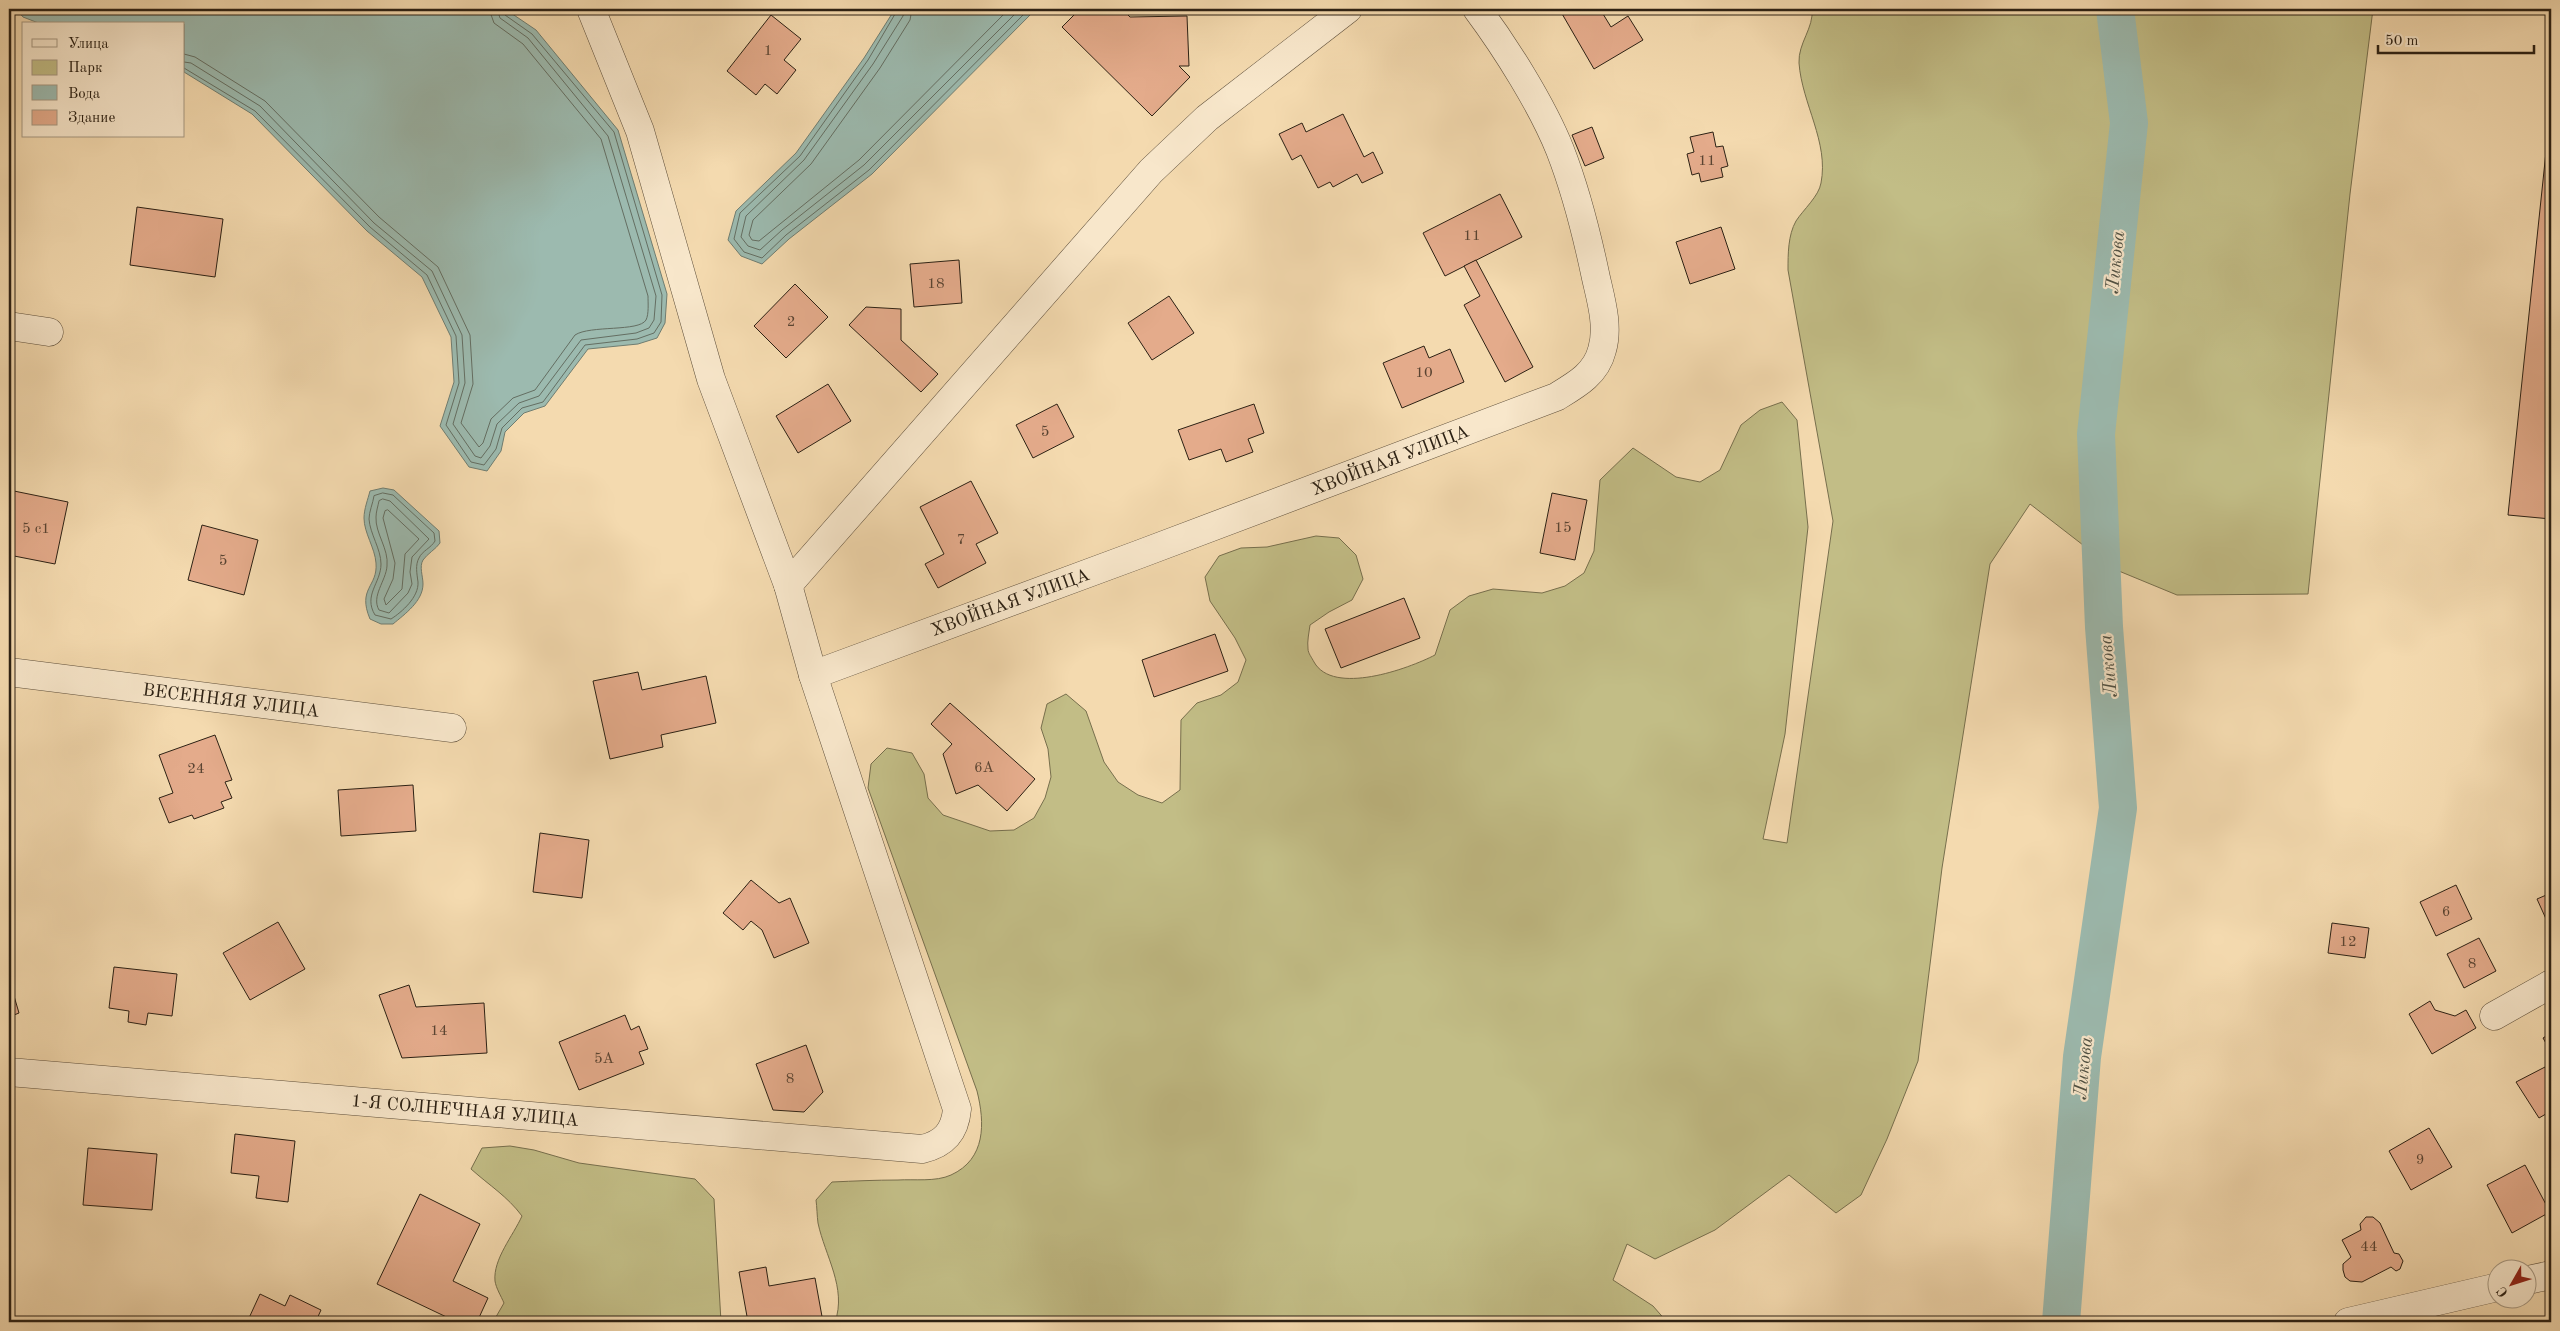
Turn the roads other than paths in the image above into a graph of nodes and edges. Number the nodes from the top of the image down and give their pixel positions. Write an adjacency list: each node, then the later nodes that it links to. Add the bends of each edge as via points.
1 (592, 9): 6 (street, via 640,131 711,379)
2 (1348, 9): 6 (street, via 1207,118 1150,171)
3 (1477, 9): 8 (street, ХВОЙНАЯ УЛИЦА, via 1524,80 1560,149 1588,239 1604,314 1603,349 1594,368 1579,384 1556,397)
4 (9, 326): 5 (street)
5 (49, 332)
6 (788, 585): 8 (street)
7 (9, 672): 9 (street, ВЕСЕННЯЯ УЛИЦА)
8 (813, 675): 12 (street, 1-Я СОЛНЕЧНАЯ УЛИЦА, via 957,1109 955,1124 946,1138 935,1146 922,1149)
9 (452, 728)
10 (2551, 984): 11 (street)
11 (2494, 1016)
12 (9, 1072)
13 (2551, 1274): 14 (street)
14 (2538, 1277)
15 (2488, 1289): 16 (street)
16 (2348, 1322)

